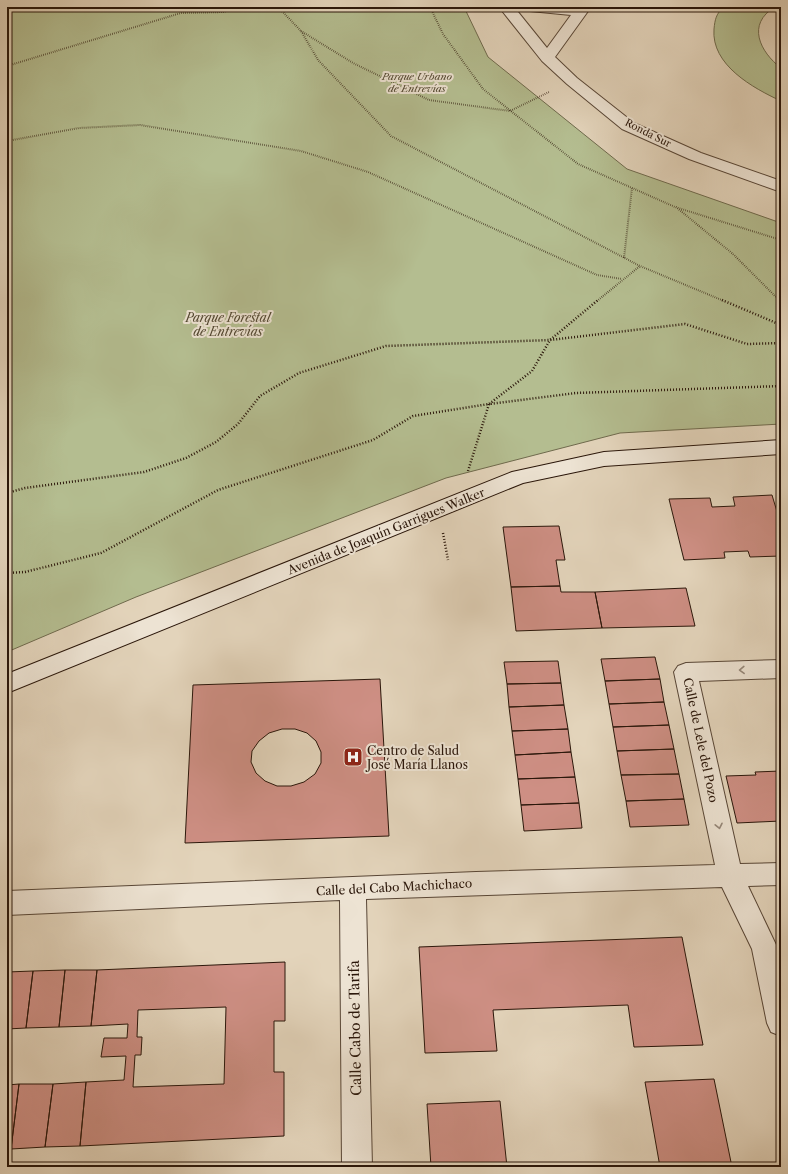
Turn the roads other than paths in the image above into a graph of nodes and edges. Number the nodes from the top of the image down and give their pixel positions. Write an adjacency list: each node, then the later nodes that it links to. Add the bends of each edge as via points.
1 (506, 7): 4 (street, Ronda Sur)
2 (530, 7): 3 (street)
3 (582, 9): 4 (street)
4 (547, 58): 5 (street, Ronda Sur, via 628,126 695,156)
5 (781, 188)
6 (781, 447): 8 (street, Avenida de Joaquín Garrigues Walker, via 604,459 519,477)
7 (781, 669): 10 (street, Calle de Lele del Pozo, one-way to 10, via 686,672)
8 (7, 684)
9 (781, 874): 10 (street, Calle del Cabo Machichaco)
10 (730, 876): 11 (street, Calle del Cabo Machichaco); 13 (street, via 765,949)
11 (353, 889): 12 (street, Calle del Cabo Machichaco); 14 (street, Calle Cabo de Tarifa)
12 (7, 903)
13 (781, 1023)
14 (357, 1167)

